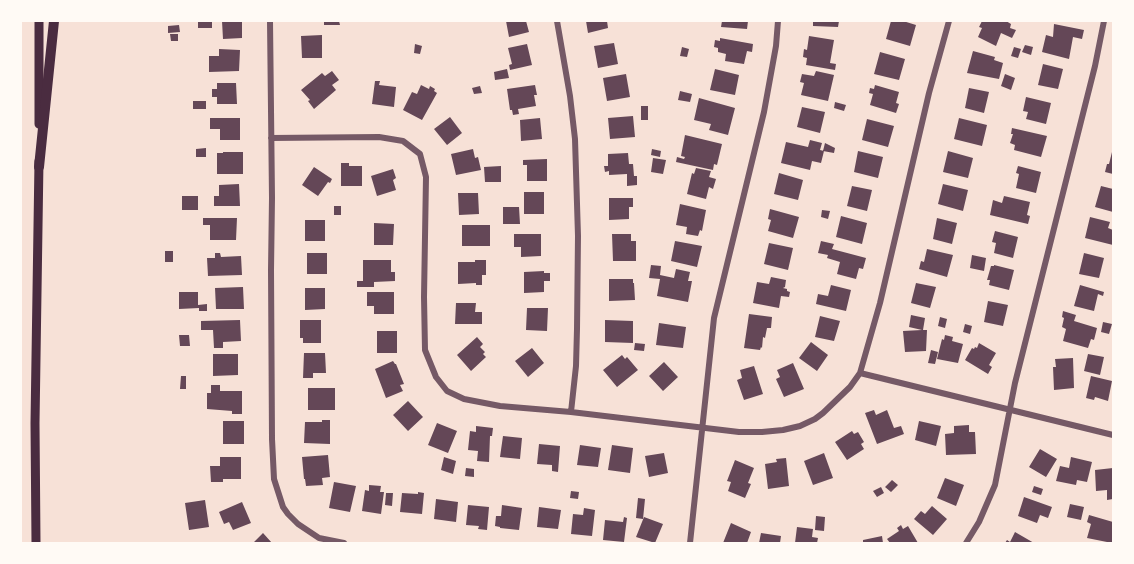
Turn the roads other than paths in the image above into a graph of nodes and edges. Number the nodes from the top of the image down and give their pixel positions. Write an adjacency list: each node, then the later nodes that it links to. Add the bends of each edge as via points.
1 (39, 21): 9 (highway)
2 (54, 21): 9 (highway)
3 (270, 21): 8 (street)
4 (557, 21): 12 (street, via 575,139 578,305)
5 (778, 21): 13 (street, via 764,112 714,318)
6 (949, 21): 10 (street)
7 (1104, 21): 11 (street)
8 (271, 138): 12 (street, via 379,137 403,141 420,154 426,177 424,338 436,377 447,391 464,399); 16 (street, via 274,479 283,507 304,530)
9 (39, 167): 15 (highway)
10 (860, 373): 11 (street); 13 (street, via 823,413 800,426 762,432)
11 (1011, 409): 14 (street); 18 (street, via 995,484)
12 (571, 412): 13 (street)
13 (703, 427): 17 (street)
14 (1113, 435)
15 (36, 543)
16 (344, 543)
17 (690, 543)
18 (966, 543)

